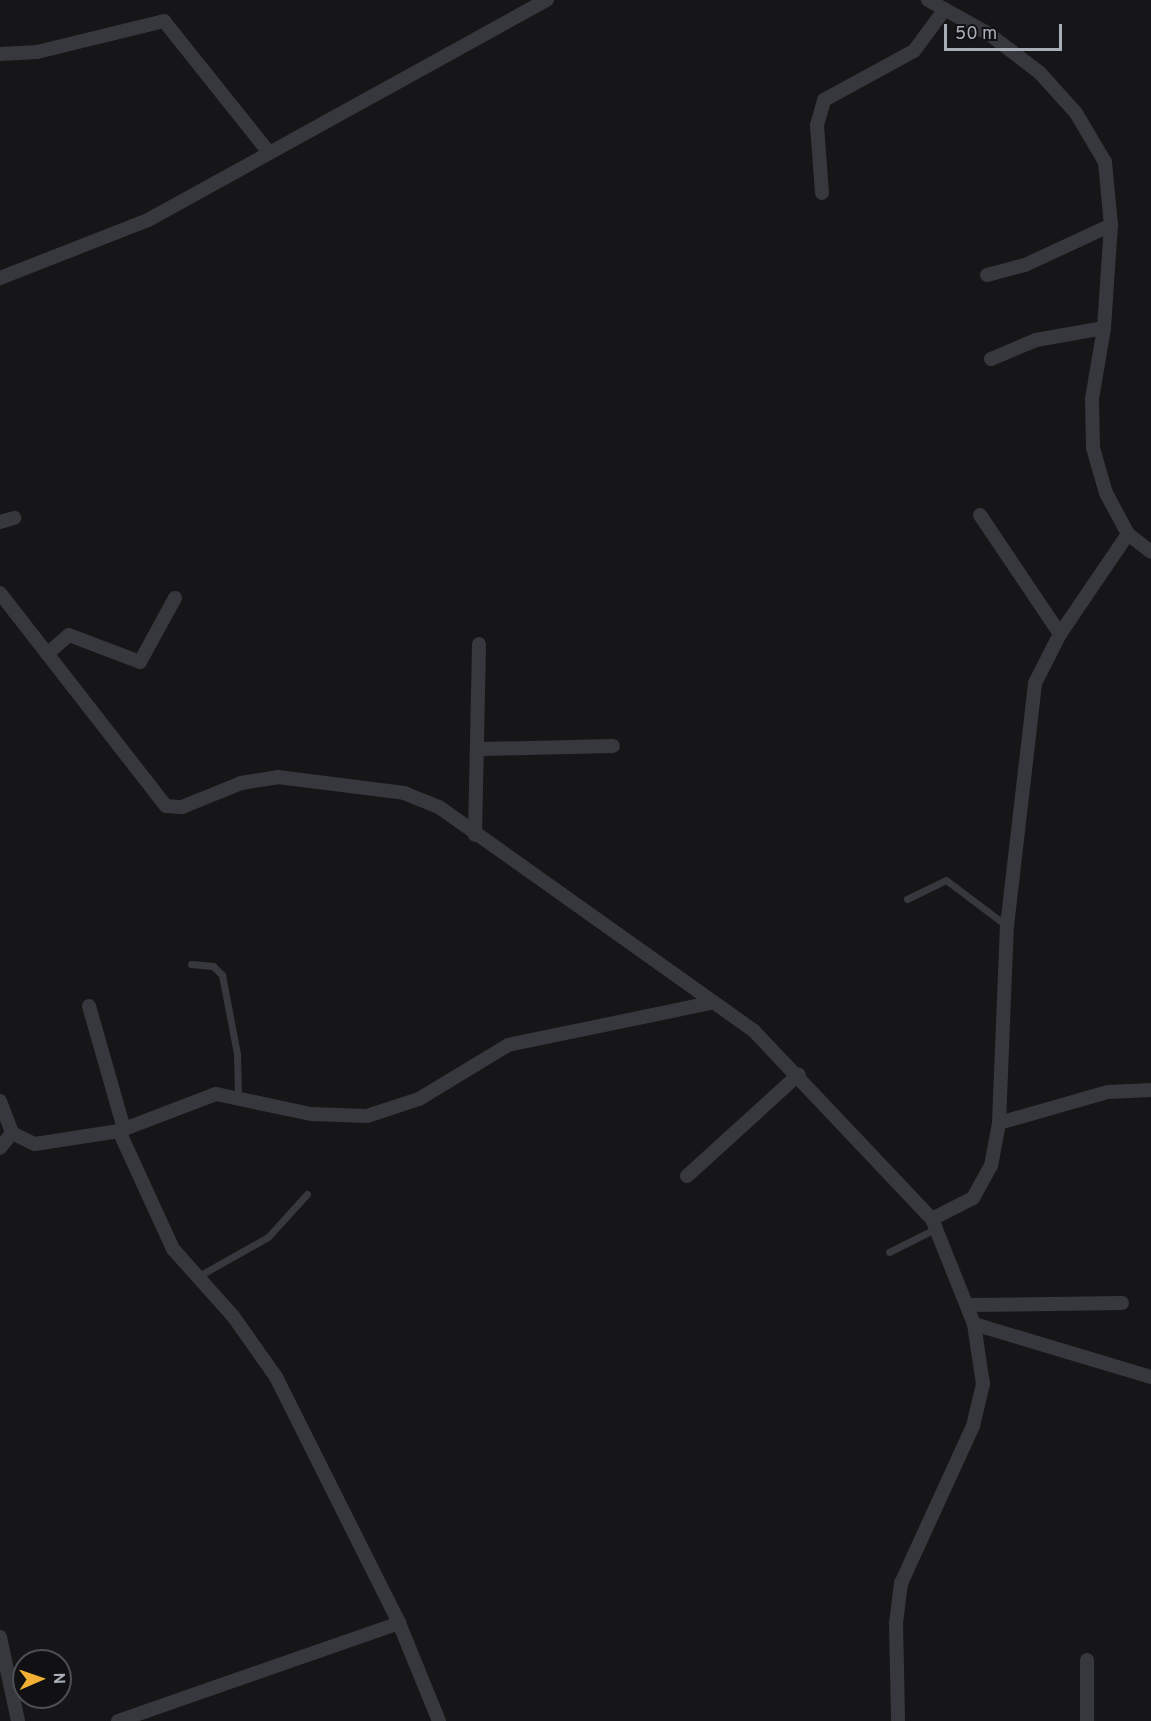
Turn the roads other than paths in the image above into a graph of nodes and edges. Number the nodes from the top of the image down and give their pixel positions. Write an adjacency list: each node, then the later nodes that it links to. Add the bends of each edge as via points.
1 (547, 0): 5 (street)
2 (928, 0): 3 (street)
3 (945, 9): 6 (street, via 914,51 824,100 817,125); 7 (street, via 1016,53 1063,95 1105,162)
4 (0, 54): 5 (street, via 38,52 164,21)
5 (267, 150): 9 (street, via 148,220)
6 (822, 193)
7 (1111, 225): 8 (street, via 1025,265); 10 (street)
8 (987, 275)
9 (0, 278)
10 (1104, 328): 11 (street, via 1036,340); 15 (street, via 1092,399 1094,448 1106,493)
11 (990, 359)
12 (980, 515): 19 (street)
13 (14, 518): 14 (street)
14 (0, 522)
15 (1128, 534): 16 (street); 19 (street)
16 (1151, 552)
17 (0, 593): 21 (street)
18 (175, 598): 21 (street, via 140,662 75,635)
19 (1060, 634): 26 (street, via 1029,705)
20 (479, 644): 23 (street)
21 (47, 654): 24 (street, via 166,806 182,807 241,783 278,777 423,799)
22 (613, 746): 23 (street)
23 (481, 749): 24 (street)
24 (475, 835): 28 (street)
25 (907, 899): 26 (lane, via 946,880)
26 (1007, 926): 34 (street)
27 (191, 964): 32 (lane, via 213,966 222,975 237,1054)
28 (710, 1003): 30 (street, via 754,1031); 32 (street, via 508,1045 419,1099 367,1116 311,1114)
29 (89, 1006): 35 (street)
30 (799, 1074): 38 (street); 40 (street)
31 (1151, 1090): 34 (street, via 1108,1092)
32 (238, 1095): 35 (street, via 202,1096)
33 (0, 1101): 36 (street)
34 (999, 1123): 40 (street, via 981,1191)
35 (122, 1130): 36 (street, via 35,1144); 42 (street, via 164,1235)
36 (12, 1133): 37 (street)
37 (0, 1148)
38 (687, 1176)
39 (307, 1194): 42 (lane, via 268,1237)
40 (934, 1224): 41 (lane); 44 (street)
41 (890, 1252)
42 (197, 1276): 47 (street, via 276,1377)
43 (1122, 1303): 44 (street)
44 (967, 1305): 45 (street)
45 (974, 1324): 46 (street); 53 (street, via 982,1362 980,1404 907,1563 897,1601)
46 (1151, 1377)
47 (399, 1623): 51 (street); 52 (street)
48 (0, 1637): 50 (street)
49 (1087, 1660): 54 (street)
50 (18, 1721)
51 (118, 1721)
52 (439, 1721)
53 (898, 1721)
54 (1087, 1721)

